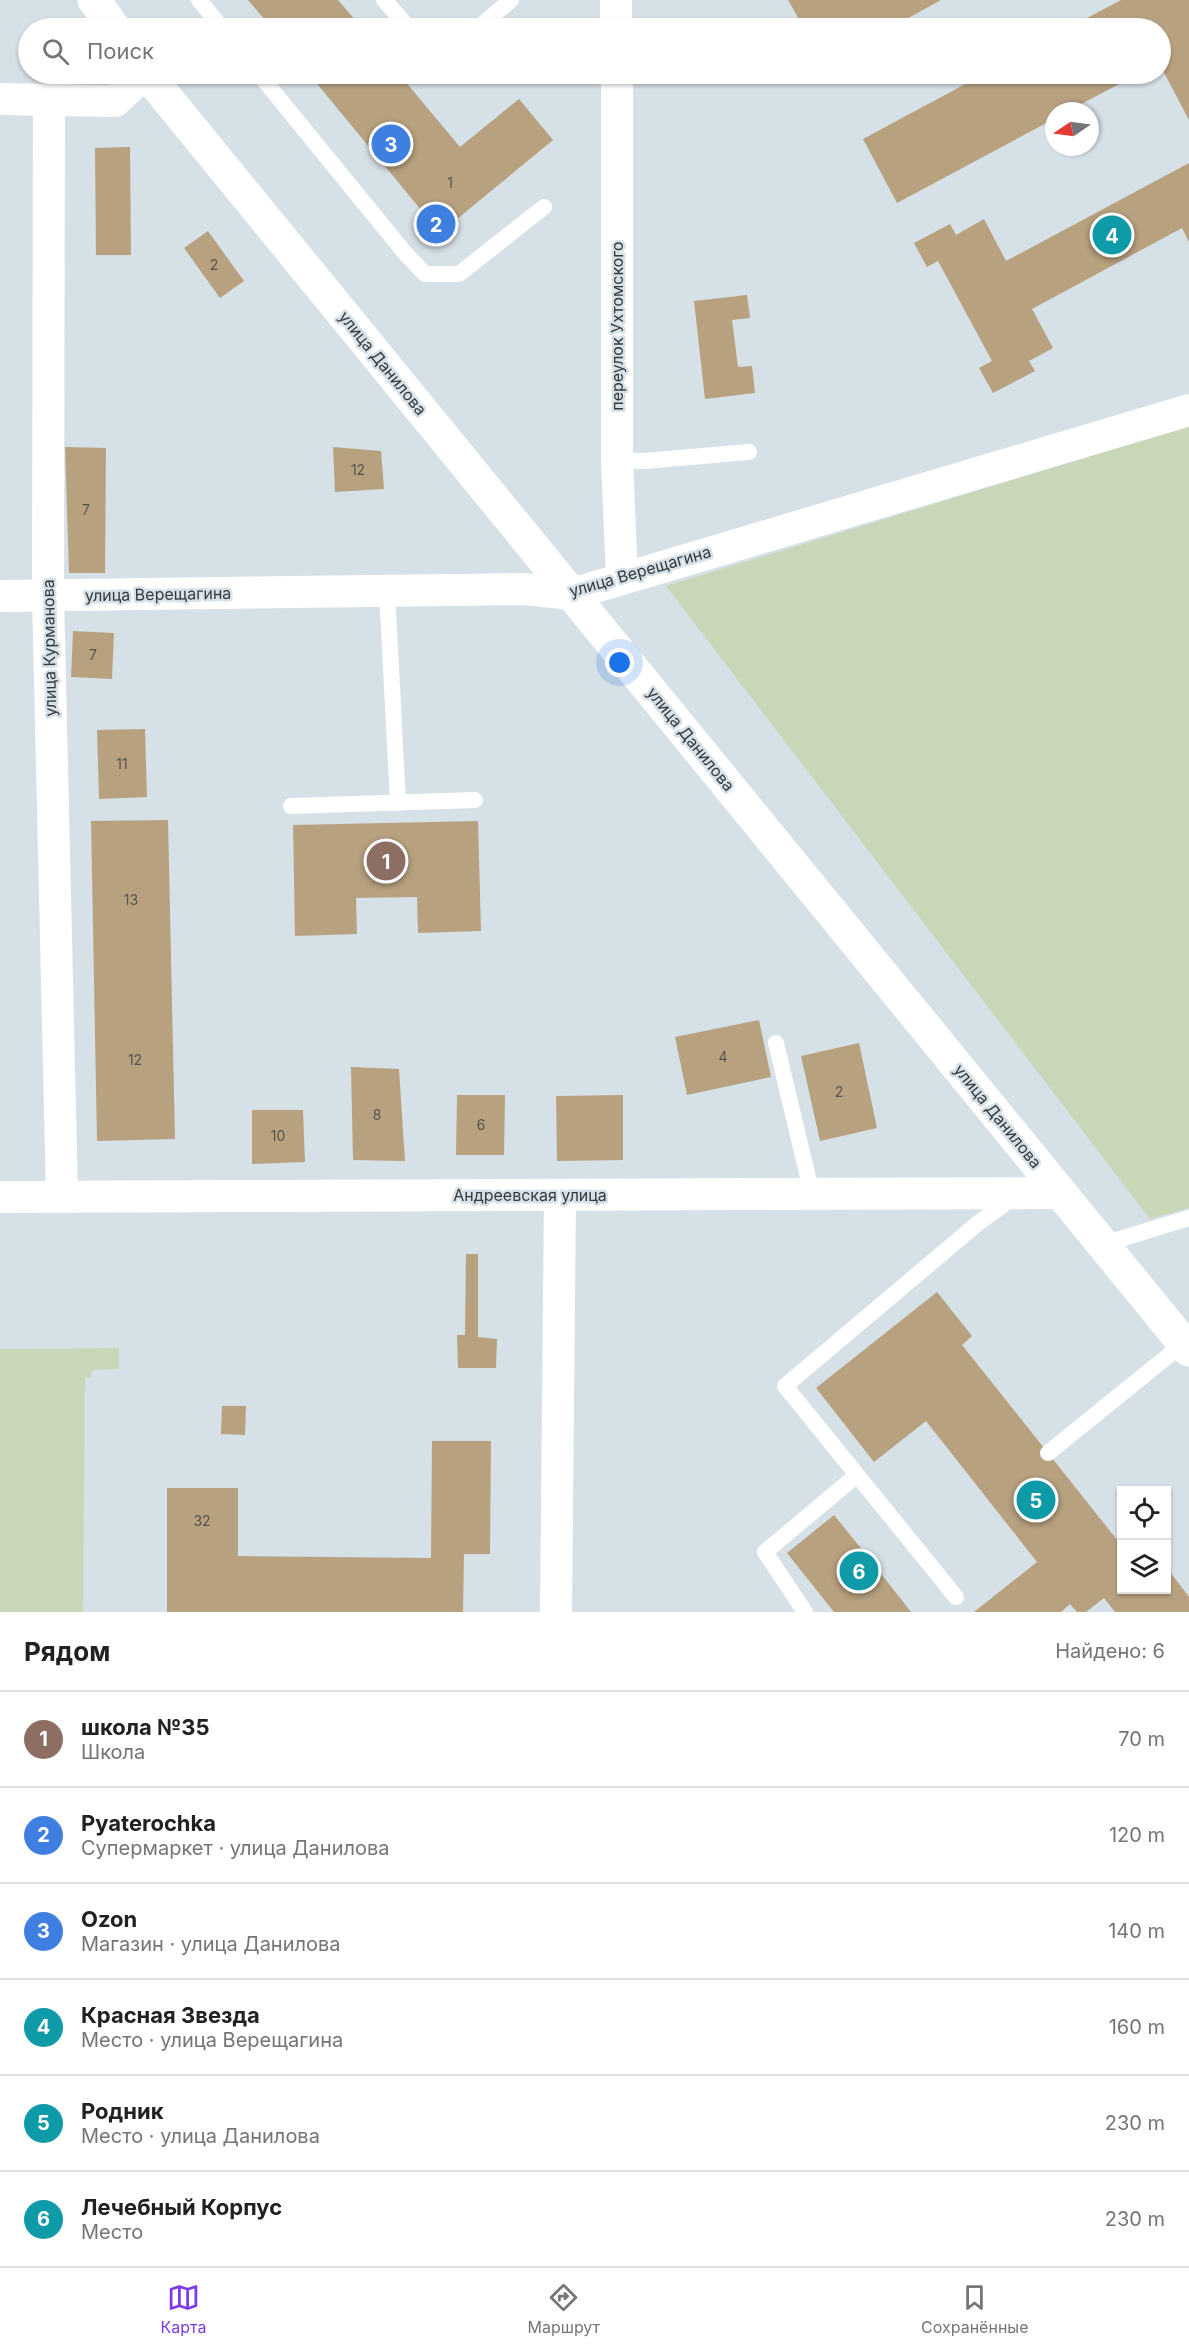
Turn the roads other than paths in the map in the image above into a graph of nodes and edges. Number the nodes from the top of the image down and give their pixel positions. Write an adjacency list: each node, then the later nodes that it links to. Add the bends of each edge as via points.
1 (94, 0): 6 (main road)
2 (199, 0): 7 (lane)
3 (384, 0): 8 (lane)
4 (512, 0): 9 (lane)
5 (616, 0): 10 (street)
6 (107, 18)
7 (214, 18)
8 (400, 18)
9 (490, 18)
10 (616, 18)
11 (134, 84): 16 (street, via 115,101)
12 (153, 84): 23 (main road, улица Данилова)
13 (267, 84): 17 (lane, via 425,274 459,274)
14 (617, 84): 20 (street, переулок Ухтомского)
15 (0, 99): 16 (street)
16 (49, 100): 25 (street, улица Курманова)
17 (544, 207)
18 (1189, 410): 21 (street, улица Верещагина)
19 (749, 452): 20 (lane)
20 (617, 460): 21 (street, переулок Ухтомского)
21 (622, 578): 23 (street, улица Верещагина)
22 (387, 591): 23 (street, улица Верещагина, via 524,589); 25 (street, улица Верещагина); 27 (lane)
23 (572, 594): 31 (main road, улица Данилова)
24 (0, 596): 25 (street, улица Верещагина)
25 (48, 596): 33 (street, улица Курманова)
26 (475, 800): 27 (lane)
27 (398, 803): 28 (lane)
28 (291, 806)
29 (776, 1043): 32 (lane)
30 (1019, 1192): 31 (street, Андреевская улица); 32 (street, Андреевская улица); 40 (lane, via 785,1386)
31 (1060, 1193): 37 (main road, улица Данилова)
32 (812, 1194): 34 (street, Андреевская улица)
33 (62, 1196): 34 (street, Андреевская улица); 35 (street, Андреевская улица)
34 (560, 1196): 43 (street)
35 (0, 1197)
36 (1189, 1218): 37 (lane)
37 (1104, 1244): 38 (main road, улица Данилова)
38 (1186, 1346): 39 (lane)
39 (1048, 1453)
40 (857, 1476): 41 (lane); 42 (lane, via 765,1551)
41 (956, 1597)
42 (802, 1611)
43 (556, 1612)

